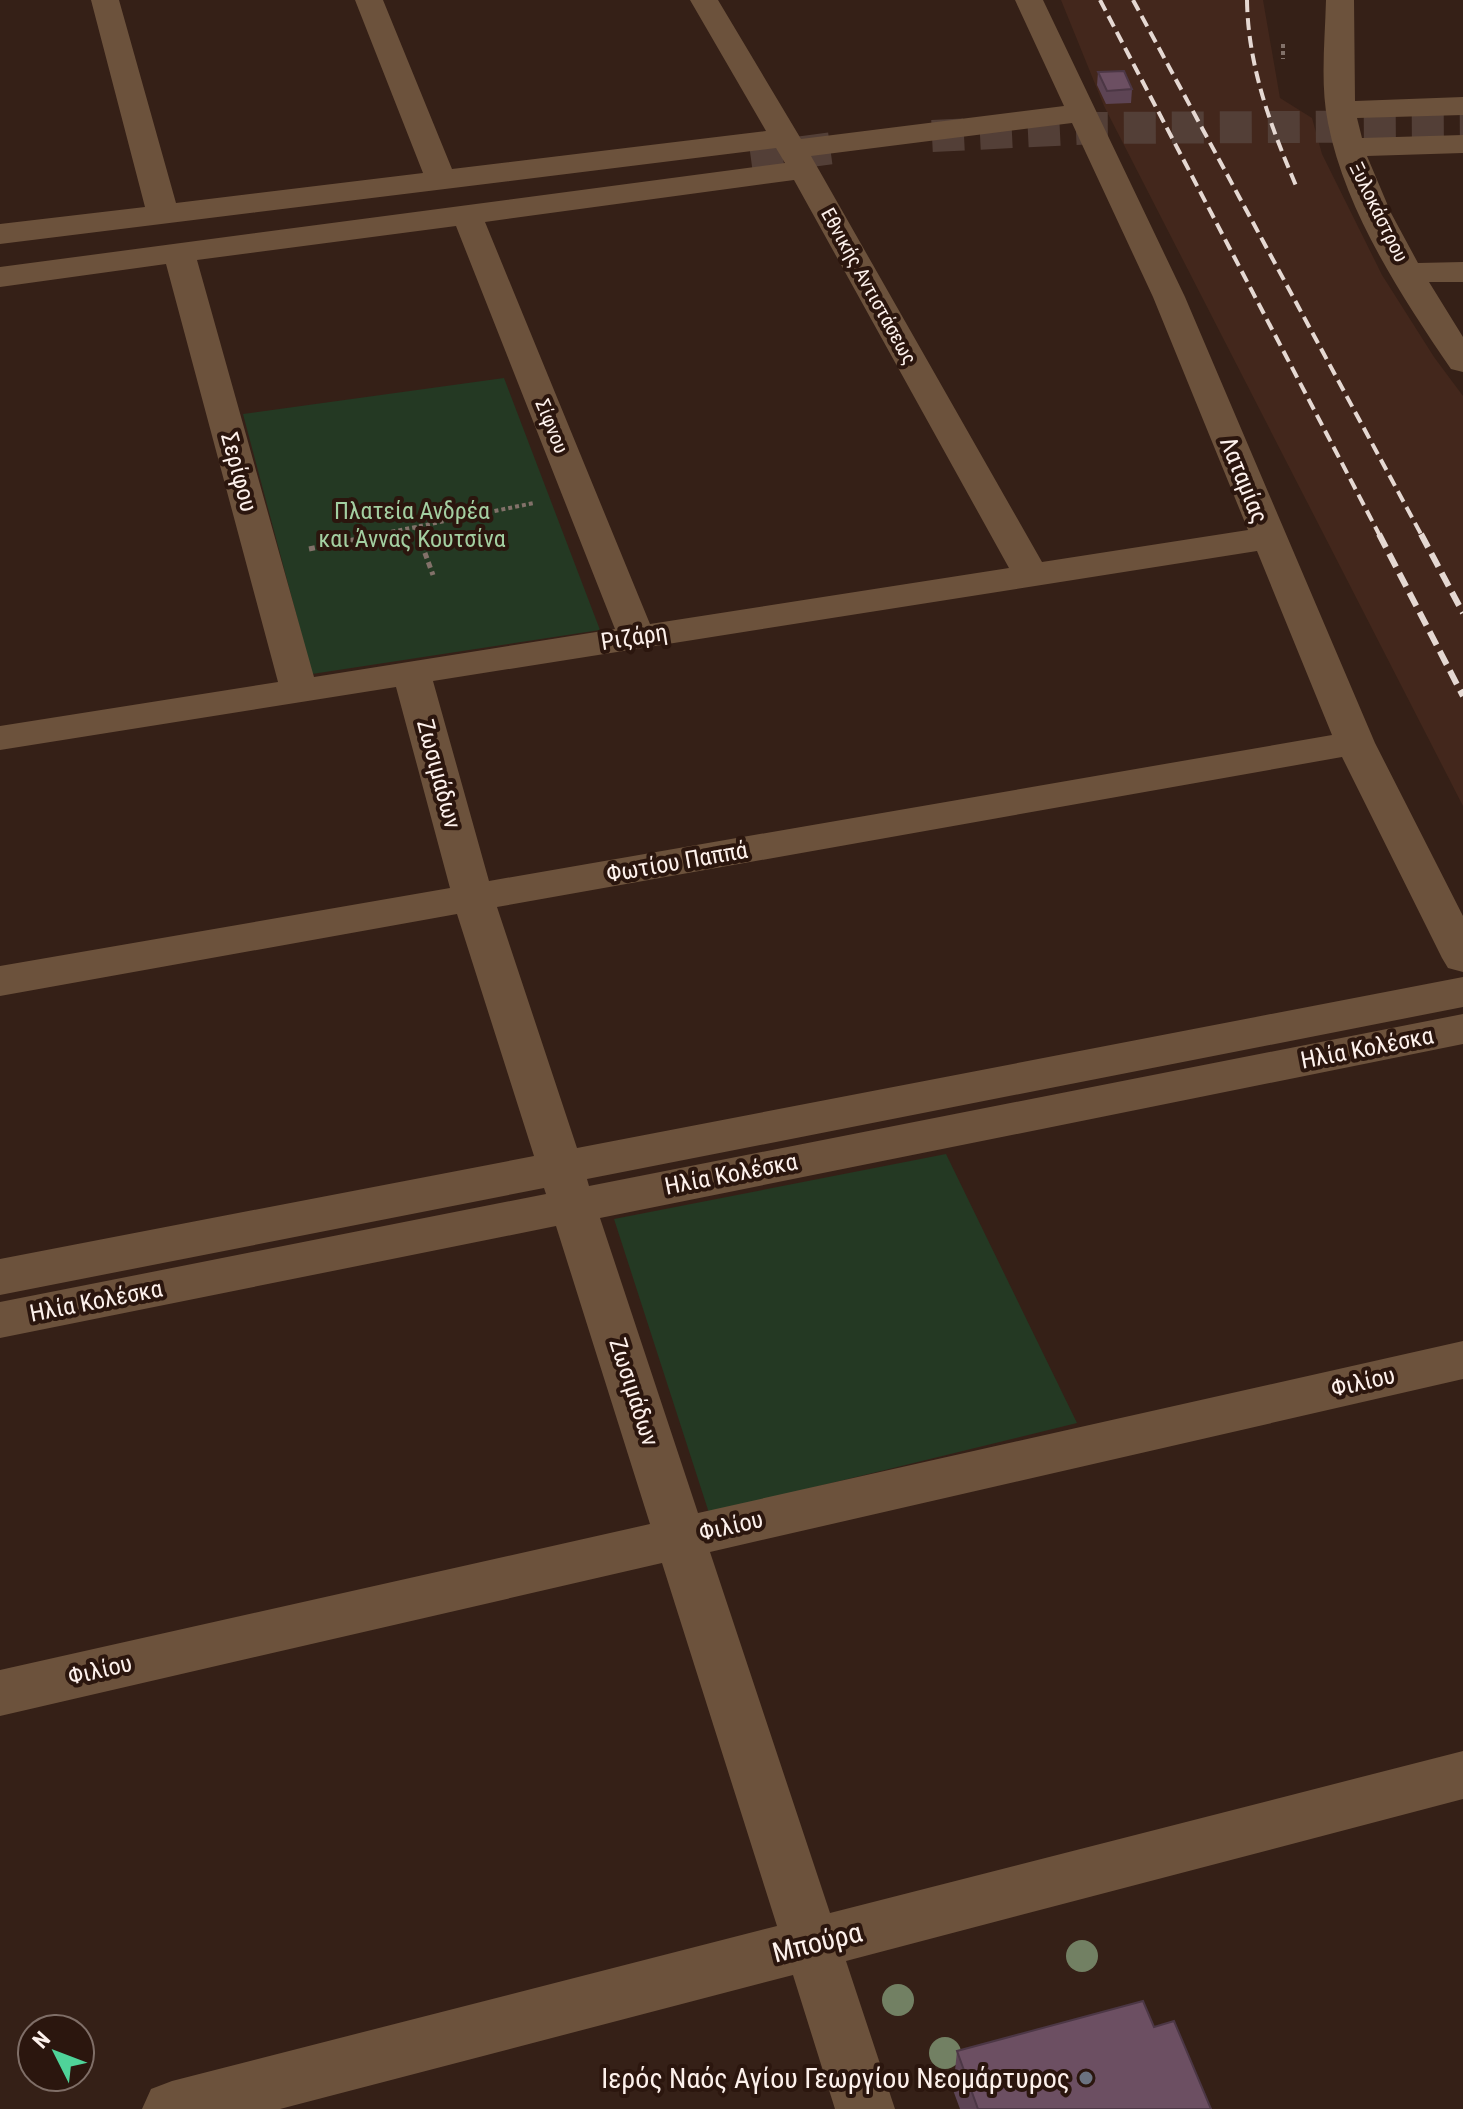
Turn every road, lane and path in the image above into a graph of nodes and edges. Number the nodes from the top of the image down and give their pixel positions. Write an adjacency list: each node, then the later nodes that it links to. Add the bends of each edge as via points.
1 (105, 0): 16 (street)
2 (369, 0): 15 (street)
3 (704, 0): 13 (street, Εθνικής Αντιστάσεως)
4 (1029, 0): 10 (street, Λαταμίας)
5 (1340, 0): 9 (street, Ξυλοκάστρου)
6 (1283, 44): 7 (path)
7 (1283, 59)
8 (1463, 106): 9 (street)
9 (1341, 110): 12 (street, Ξυλοκάστρου)
10 (1080, 113): 13 (street); 27 (street, Λαταμίας, via 1169,297)
11 (1463, 144): 12 (street)
12 (1348, 148): 22 (street, Ξυλοκάστρου)
13 (793, 152): 15 (street); 17 (street); 30 (street, Εθνικής Αντιστάσεως)
14 (751, 159): 19 (street)
15 (441, 180): 16 (street)
16 (163, 214): 18 (street)
17 (467, 215): 20 (street); 31 (street, Σίφνου)
18 (0, 234)
19 (0, 252)
20 (179, 253): 23 (street); 33 (street, Σερίφου)
21 (1463, 272): 22 (street)
22 (1409, 273): 24 (street, Ξυλοκάστρου)
23 (0, 277)
24 (1458, 348)
25 (535, 503): 26 (path)
26 (415, 526): 28 (path); 29 (path)
27 (1267, 538): 30 (street, Ριζάρη); 35 (street, Λαταμίας)
28 (295, 552)
29 (433, 575)
30 (1031, 575): 31 (street, Ριζάρη)
31 (637, 637): 32 (street, Ριζάρη)
32 (411, 672): 33 (street, Ριζάρη); 36 (street, Ζωσιμάδων)
33 (299, 690): 34 (street, Ριζάρη)
34 (0, 738)
35 (1355, 743): 36 (street, Φωτίου Παππά); 37 (street, Λαταμίας)
36 (473, 898): 38 (street, Φωτίου Παππά); 41 (street, Ζωσιμάδων)
37 (1463, 958)
38 (0, 981)
39 (1463, 992): 41 (street, Ηλία Κολέσκα)
40 (1463, 1029): 41 (street, Ηλία Κολέσκα)
41 (568, 1187): 42 (street, Ηλία Κολέσκα); 43 (street, Ηλία Κολέσκα); 45 (street, Ζωσιμάδων)
42 (0, 1277)
43 (0, 1320)
44 (1463, 1360): 45 (street, Φιλίου)
45 (680, 1538): 46 (street, Φιλίου); 48 (street, Ζωσιμάδων)
46 (0, 1693)
47 (1463, 1775): 48 (street, Μπούρα)
48 (811, 1944): 49 (street, Μπούρα); 50 (street, Ζωσιμάδων)
49 (172, 2109)
50 (865, 2109)

